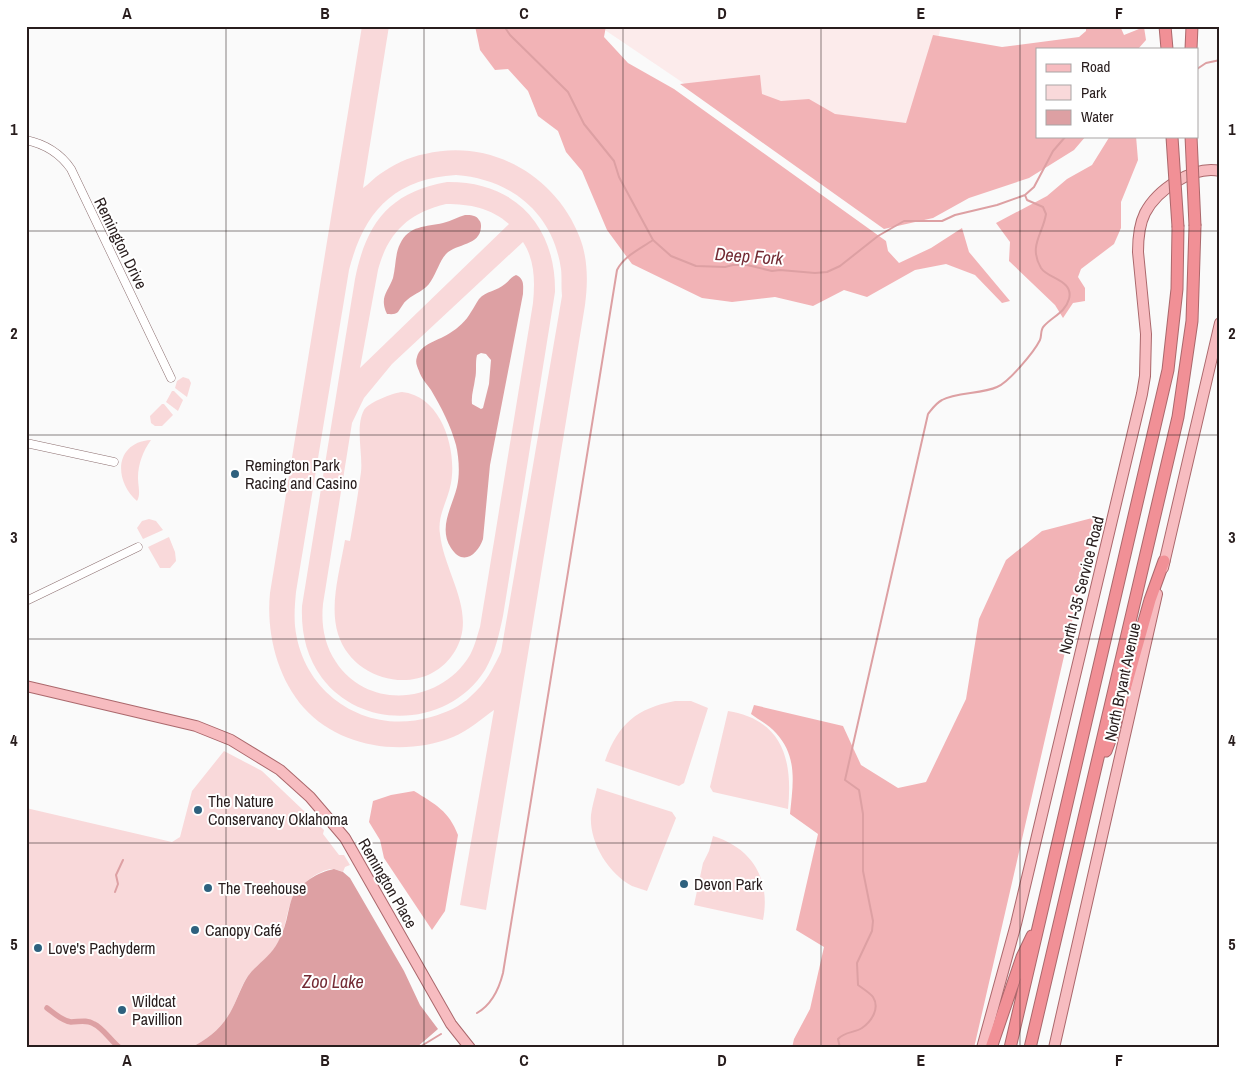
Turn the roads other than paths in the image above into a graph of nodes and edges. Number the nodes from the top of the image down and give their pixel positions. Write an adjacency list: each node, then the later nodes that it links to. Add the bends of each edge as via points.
1 (1166, 26): 4 (highway)
2 (1186, 26): 5 (highway)
3 (1192, 26): 6 (highway)
4 (1167, 48)
5 (1187, 48)
6 (1191, 48)
7 (1172, 138): 20 (highway, bridge, via 1178,227 1176,306 1168,370)
8 (1191, 138): 19 (highway, bridge, via 1195,226 1192,321 1184,384)
9 (26, 140): 12 (street, Remington Drive, via 50,149 70,169)
10 (1220, 172): 23 (main road, North I-35 Service Road, via 1198,172 1169,187 1153,202 1142,219 1138,240 1146,354 1142,394 1016,924)
11 (1220, 323): 16 (main road, North Bryant Avenue)
12 (171, 378)
13 (26, 443): 14 (street)
14 (114, 462)
15 (138, 546): 17 (street)
16 (1164, 561): 19 (highway, via 1112,735); 26 (main road, North Bryant Avenue)
17 (26, 601)
18 (26, 686): 22 (main road, Remington Place, via 196,726 231,740 280,770 310,797 345,838 447,1018)
19 (1092, 782): 21 (highway)
20 (1042, 914): 24 (highway, via 1022,957); 25 (highway)
21 (1031, 1046)
22 (470, 1048)
23 (982, 1048)
24 (991, 1048)
25 (1010, 1048)
26 (1054, 1048)

